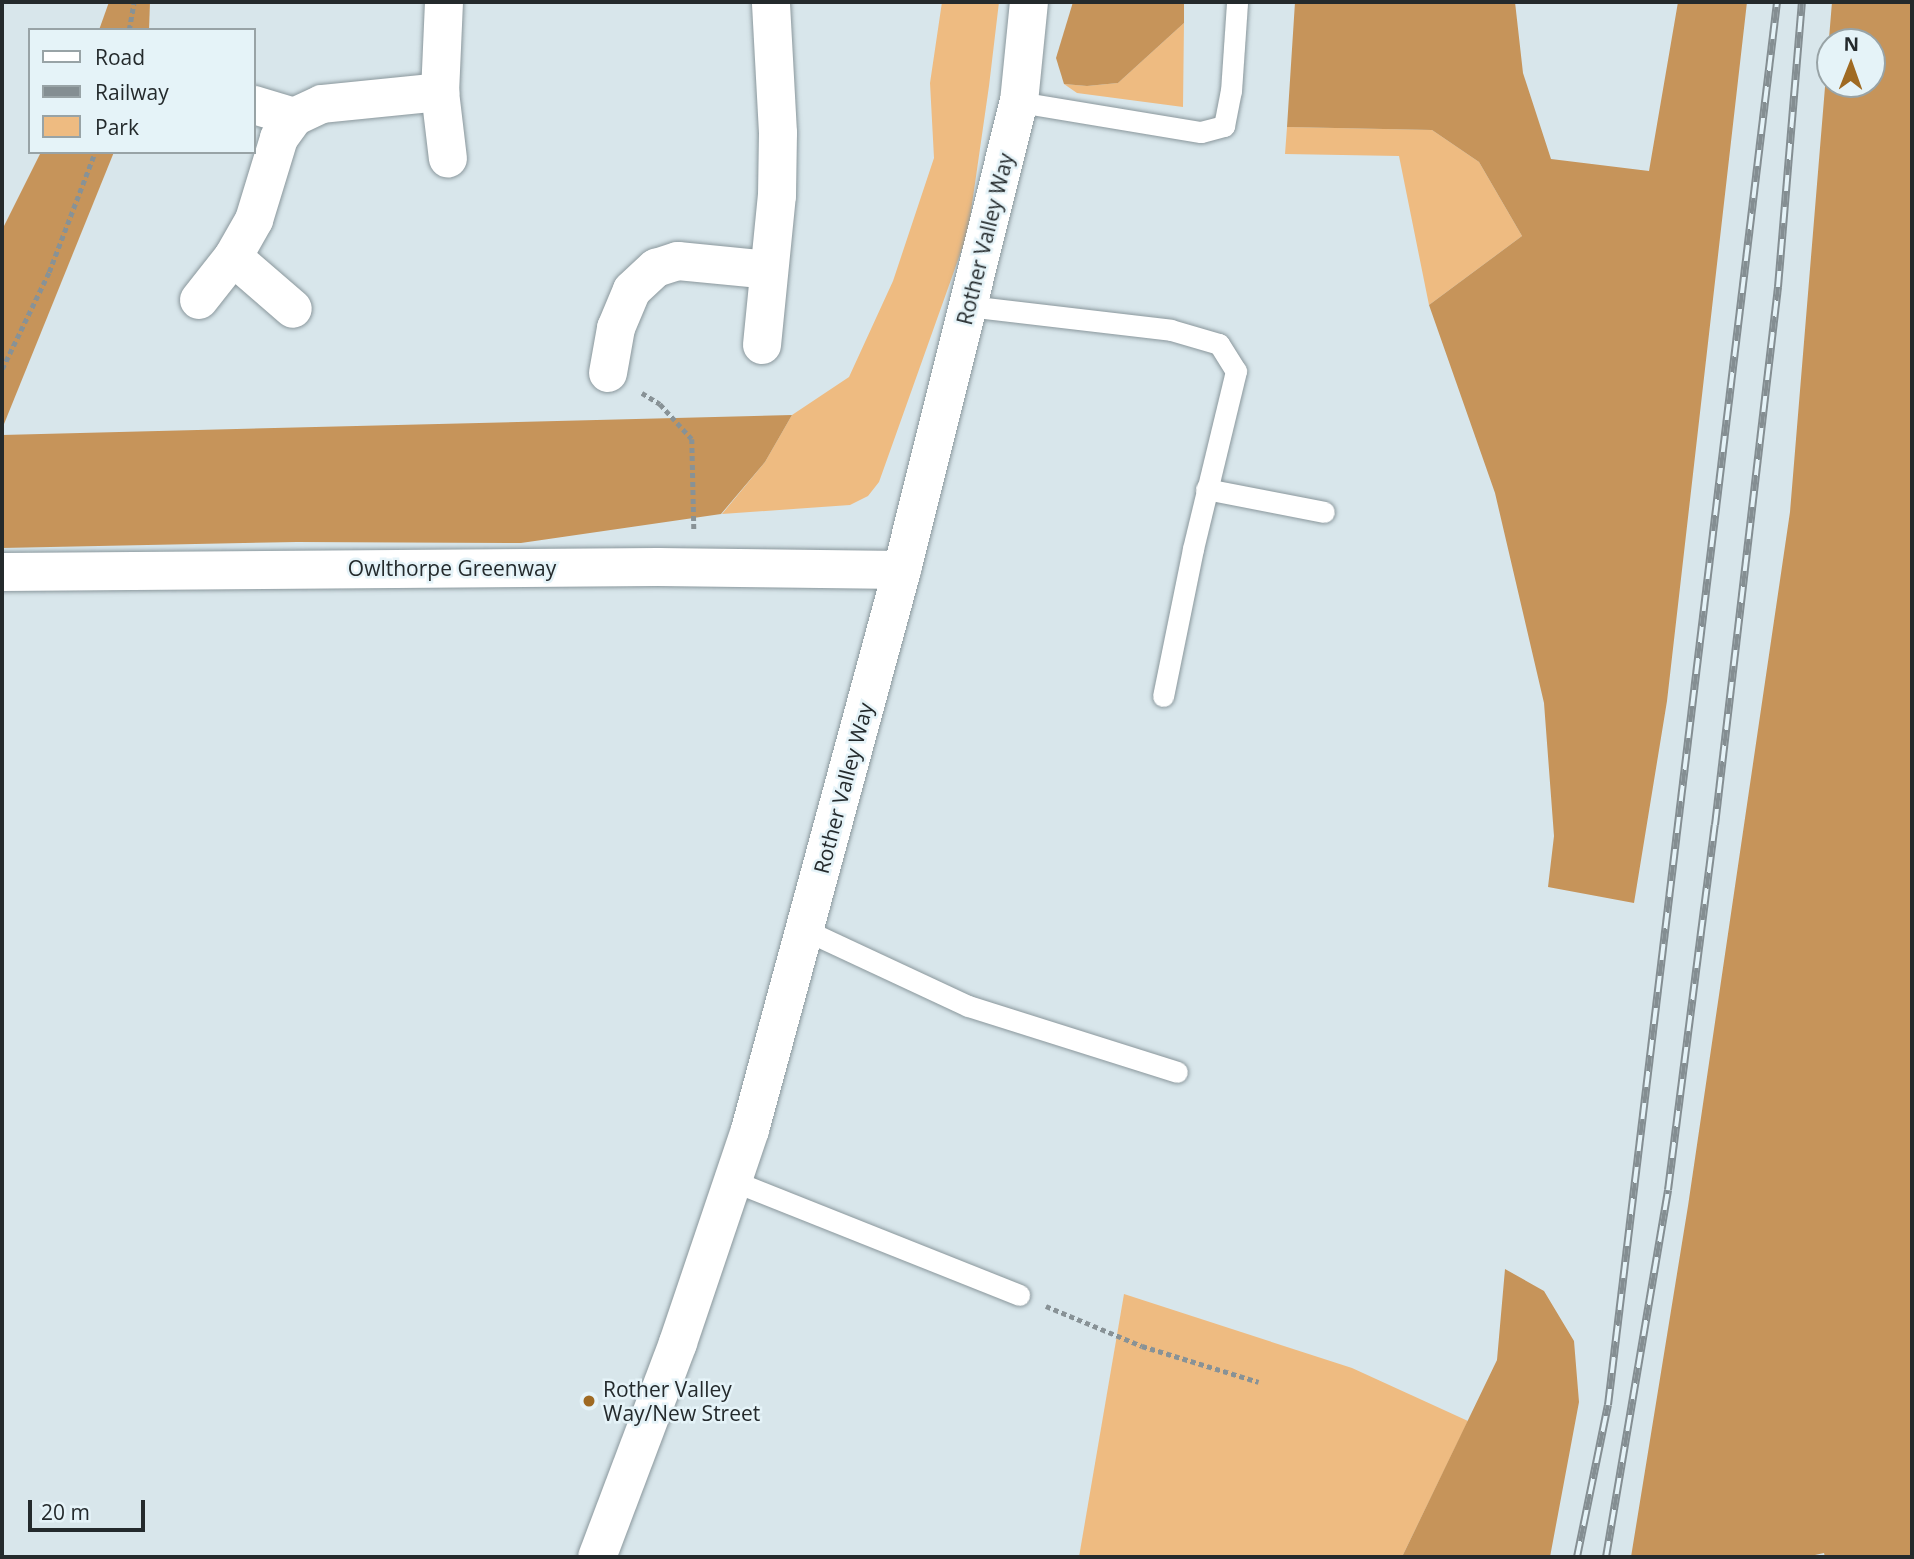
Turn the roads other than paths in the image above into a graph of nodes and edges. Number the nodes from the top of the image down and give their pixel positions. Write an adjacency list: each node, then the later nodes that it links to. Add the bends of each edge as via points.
1 (444, 2): 5 (street)
2 (771, 2): 11 (street, via 778,133)
3 (1029, 2): 6 (street, Rother Valley Way)
4 (1237, 2): 6 (lane, via 1224,126 1201,132)
5 (440, 92): 8 (street, via 323,104); 9 (street)
6 (1019, 102): 13 (street, Rother Valley Way)
7 (256, 106): 8 (street)
8 (294, 117): 10 (street, via 279,138 254,220)
9 (448, 159)
10 (233, 257): 12 (street); 14 (street)
11 (769, 270): 15 (street); 16 (street, via 678,261 656,268 632,290 617,328)
12 (199, 300)
13 (968, 306): 17 (lane, via 1171,330 1219,344 1236,371); 19 (street, Rother Valley Way)
14 (293, 309)
15 (762, 345)
16 (608, 373)
17 (1206, 489): 18 (lane); 21 (lane)
18 (1324, 512)
19 (902, 570): 20 (street, Owlthorpe Greenway); 22 (street, Rother Valley Way)
20 (2, 572)
21 (1163, 695)
22 (804, 930): 23 (lane, via 968,1006); 24 (street, Rother Valley Way)
23 (1177, 1072)
24 (733, 1181): 25 (lane); 26 (street, Rother Valley Way)
25 (1019, 1295)
26 (597, 1557)

